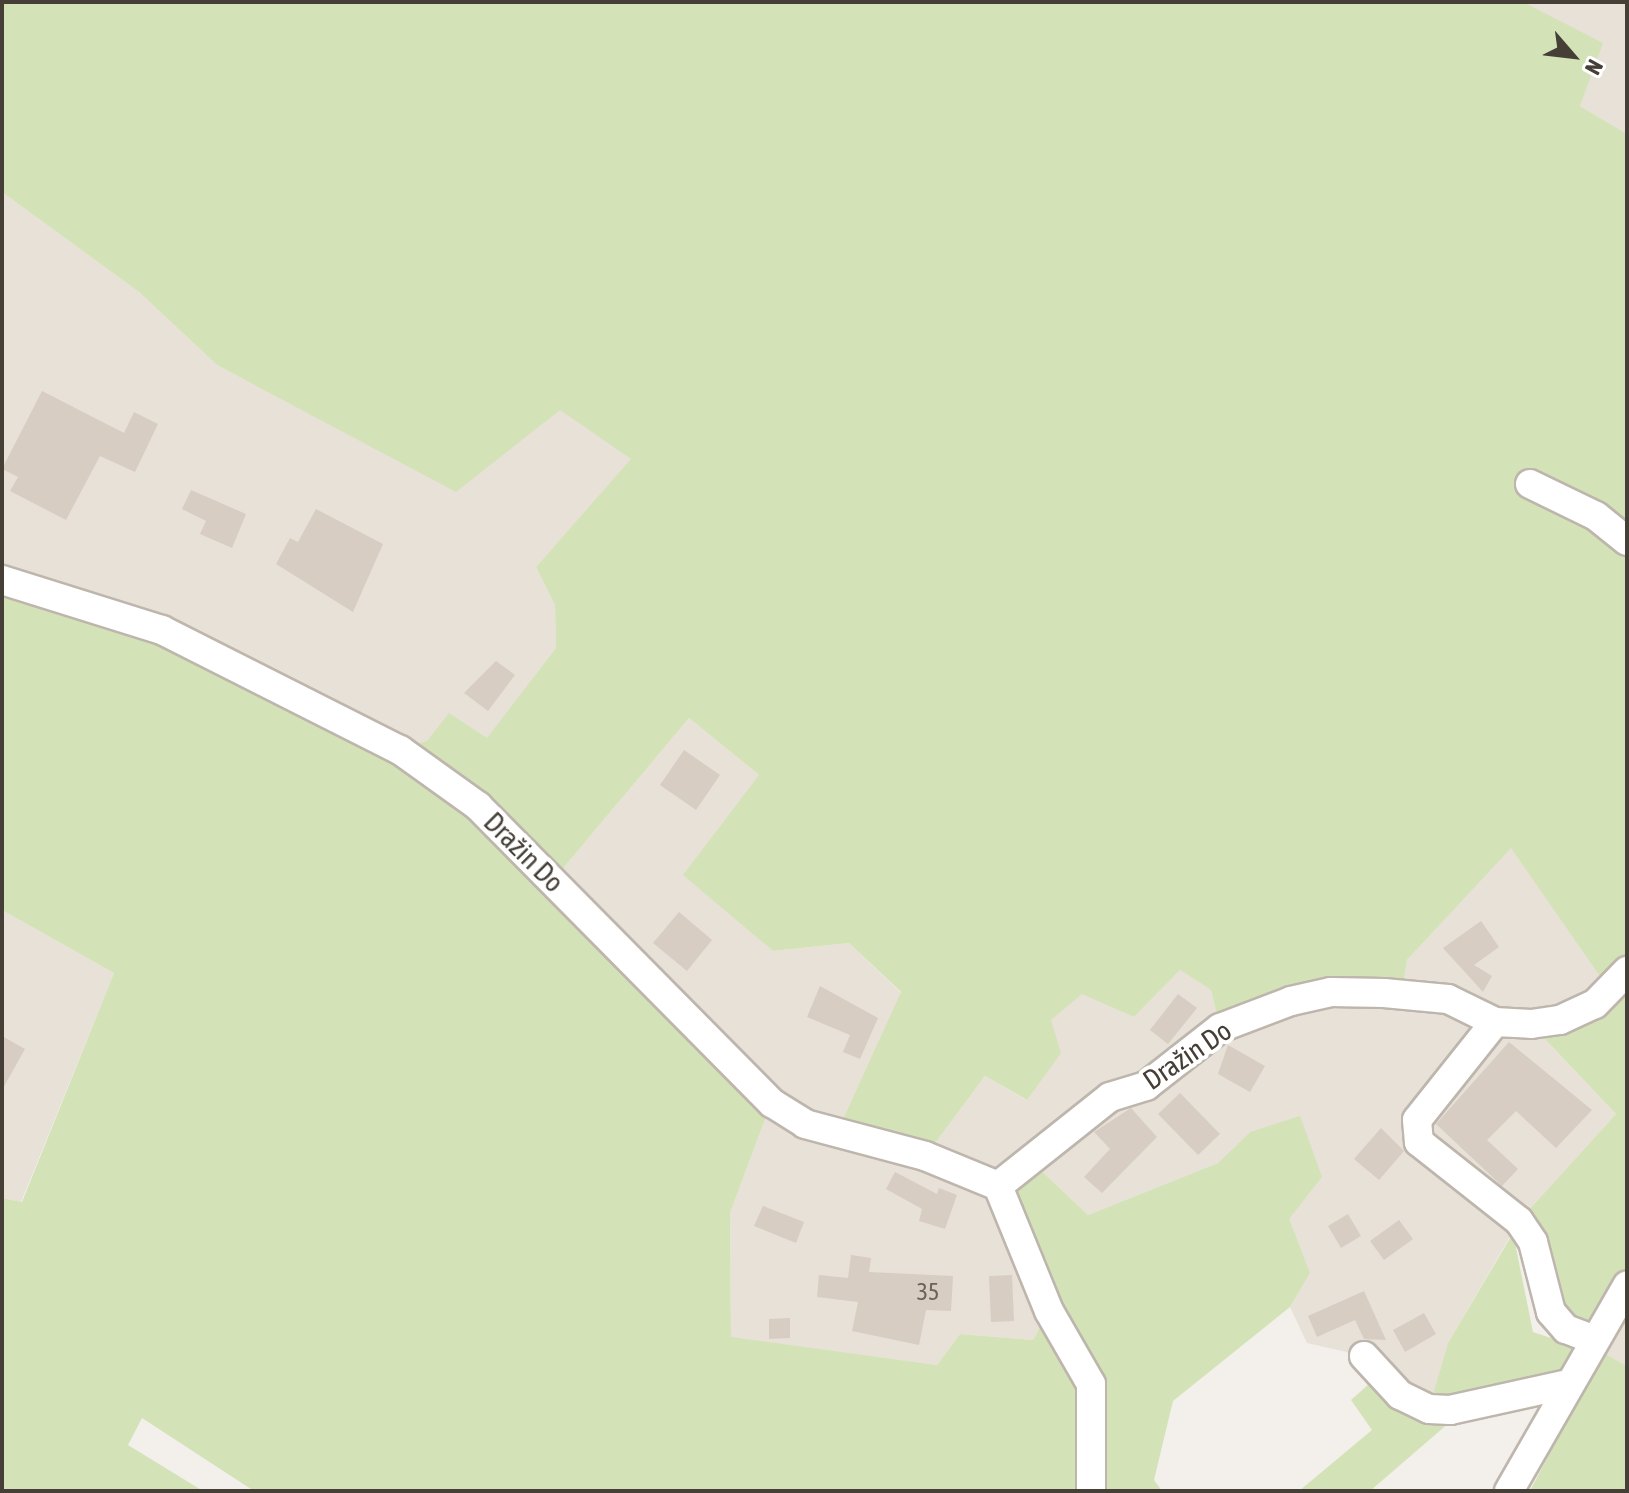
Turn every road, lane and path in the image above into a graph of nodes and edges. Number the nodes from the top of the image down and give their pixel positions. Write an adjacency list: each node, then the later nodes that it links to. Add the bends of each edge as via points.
1 (1530, 484): 2 (street, via 1596,516)
2 (1627, 541)
3 (2, 580): 6 (street, Dražin Do, via 162,630 400,750 478,806 772,1103 805,1124 925,1156)
4 (1627, 971): 5 (street, Dražin Do, via 1595,1004 1560,1020)
5 (1495, 1022): 6 (street, Dražin Do, via 1436,998 1331,992 1291,1001 1220,1028 1146,1086 1110,1097); 8 (street, via 1417,1120 1419,1142 1519,1221 1533,1242 1551,1312 1566,1329)
6 (998, 1186): 11 (street, via 1049,1311 1091,1384)
7 (1627, 1286): 8 (street)
8 (1595, 1340): 10 (street)
9 (1364, 1356): 10 (street, via 1400,1395 1429,1409)
10 (1568, 1384): 12 (street)
11 (1091, 1491)
12 (1509, 1491)

